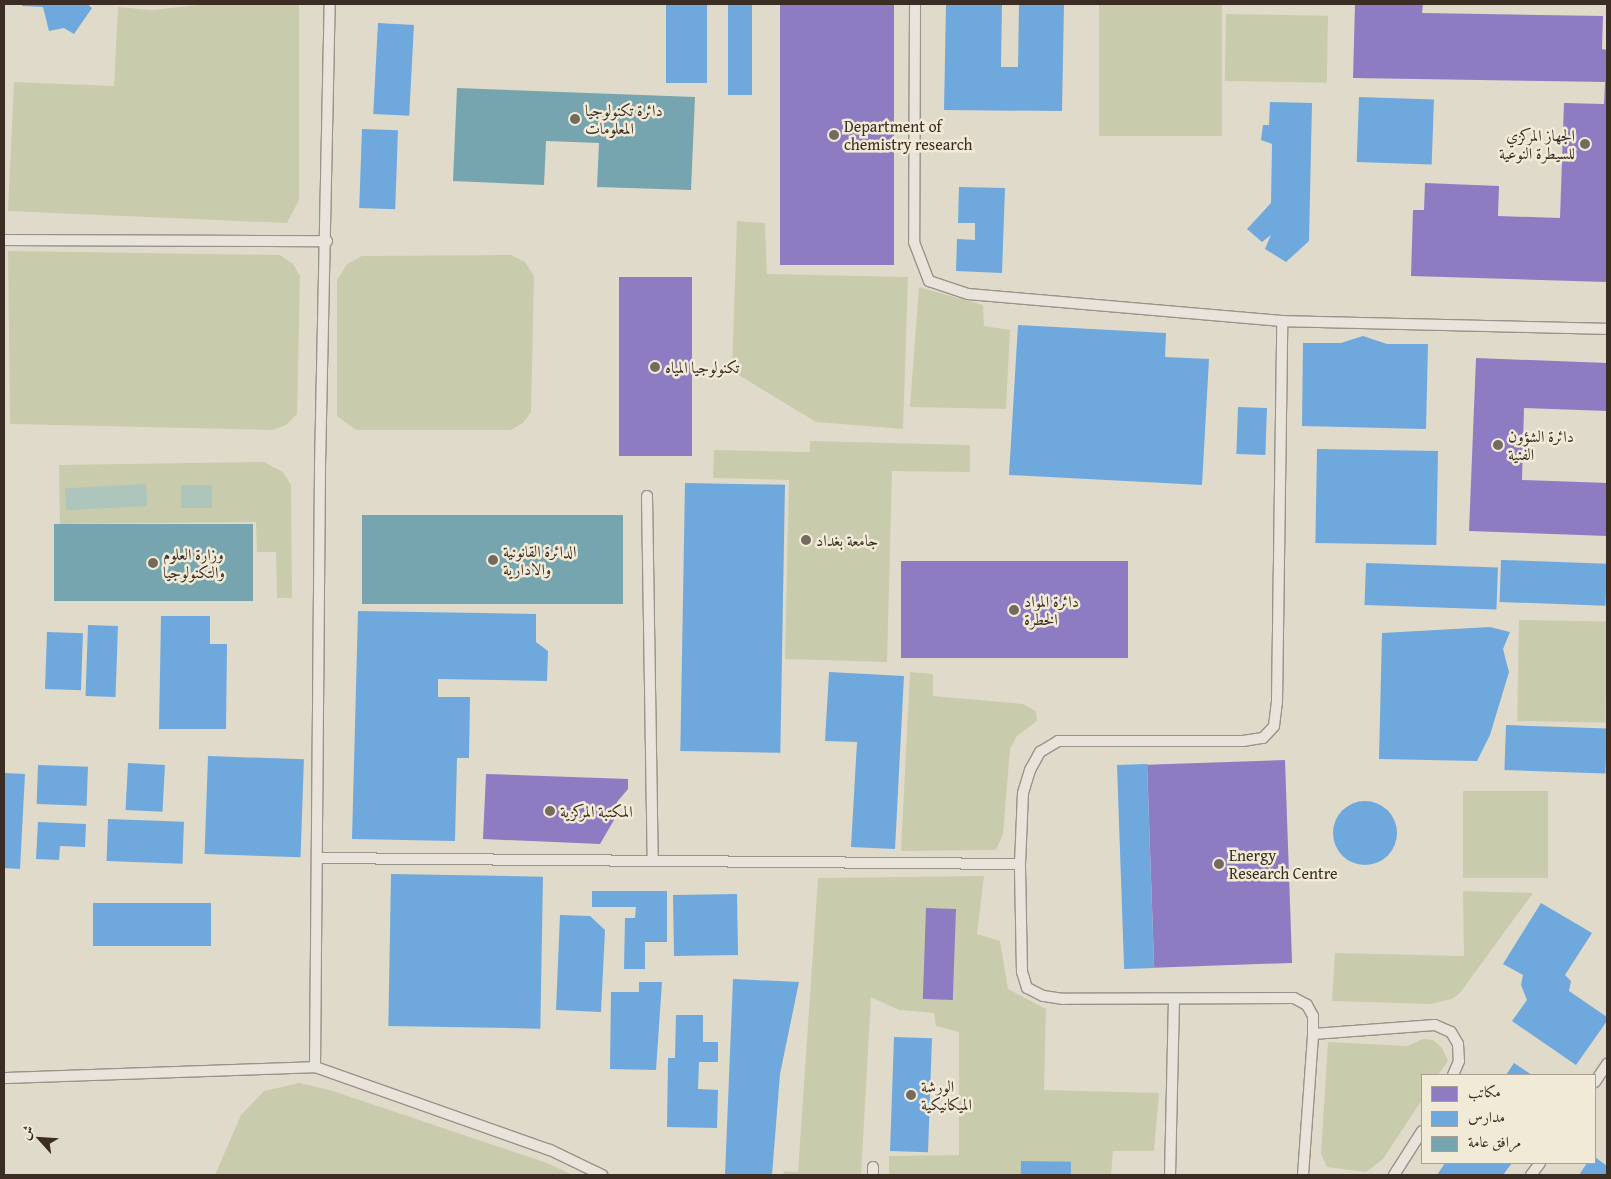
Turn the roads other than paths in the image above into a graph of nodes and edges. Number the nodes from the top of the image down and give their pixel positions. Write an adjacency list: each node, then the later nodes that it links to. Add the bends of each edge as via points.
1 (330, 4): 4 (lane)
2 (915, 4): 5 (lane, via 914,242 929,281 968,294)
3 (4, 240): 4 (lane)
4 (327, 241): 8 (lane, via 320,466)
5 (1282, 321): 6 (lane); 10 (lane, via 1277,702 1274,726 1263,738 1243,741 1058,741 1040,752 1030,770 1023,793)
6 (1607, 329)
7 (647, 496): 9 (lane)
8 (317, 858): 9 (lane); 14 (lane)
9 (653, 861): 10 (lane)
10 (1020, 864): 11 (lane, via 1022,972 1027,988 1043,996 1063,999)
11 (1174, 999): 12 (lane, via 1294,998 1307,1005 1313,1016); 21 (lane)
12 (1313, 1034): 15 (lane, via 1435,1025 1450,1032 1458,1044 1459,1061); 22 (lane)
13 (1607, 1064): 17 (lane)
14 (316, 1067): 16 (lane); 20 (lane, via 550,1150)
15 (1453, 1074)
16 (4, 1078)
17 (1596, 1080)
18 (1421, 1134): 23 (lane)
19 (1539, 1164): 24 (lane)
20 (602, 1175)
21 (1170, 1175)
22 (1303, 1175)
23 (1394, 1175)
24 (1531, 1175)

